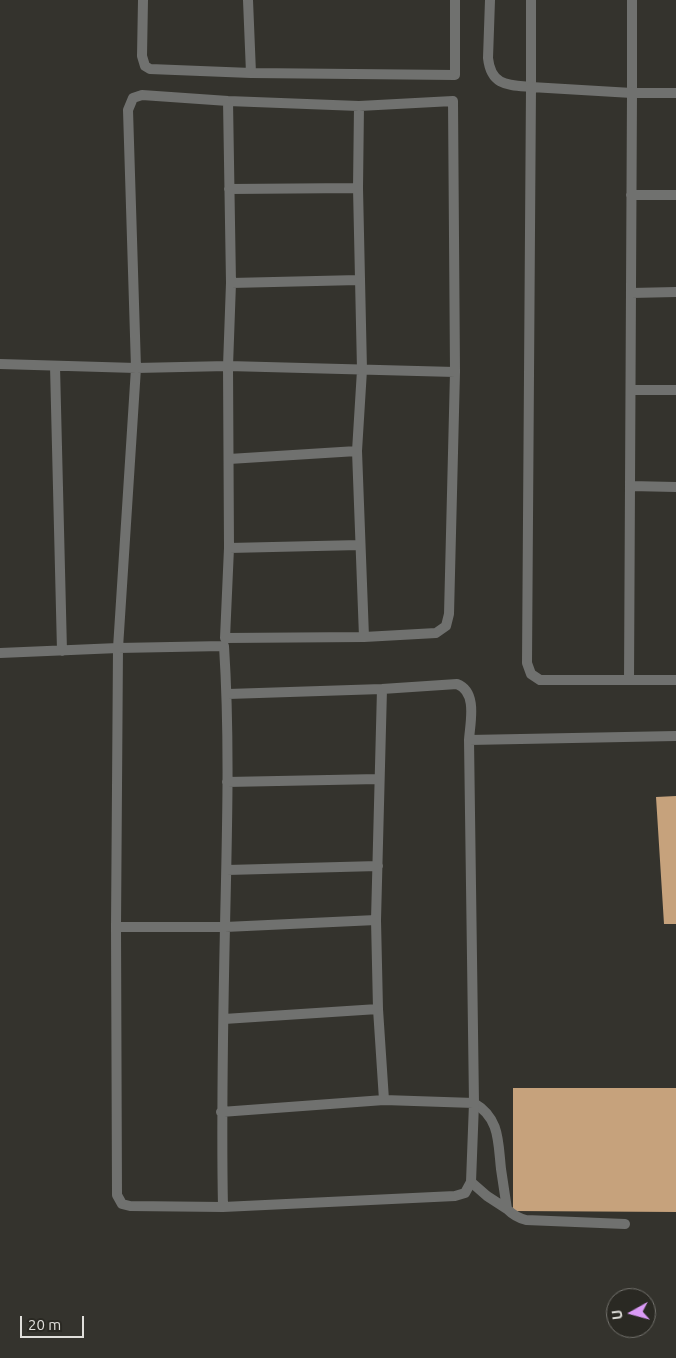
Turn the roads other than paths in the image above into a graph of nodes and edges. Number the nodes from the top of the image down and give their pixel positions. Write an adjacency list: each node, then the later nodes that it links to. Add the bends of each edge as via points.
1 (143, 0): 7 (street, via 142,56 145,66 150,69)
2 (248, 0): 7 (street)
3 (454, 0): 7 (street, via 455,75)
4 (490, 0): 8 (street, via 489,67 506,85)
5 (531, 0): 8 (street)
6 (632, 0): 9 (street)
7 (251, 73)
8 (531, 88): 9 (street); 39 (street, via 527,663 531,674 540,680)
9 (632, 93): 10 (street); 16 (street)
10 (676, 93)
11 (228, 101): 12 (street); 14 (street); 24 (street, via 142,95 133,98 130,104)
12 (359, 106): 13 (street); 26 (street, via 453,101)
13 (358, 188): 14 (street); 17 (street)
14 (229, 189): 18 (street)
15 (676, 194): 16 (street)
16 (632, 195): 20 (street)
17 (359, 280): 18 (street); 25 (street)
18 (231, 283): 23 (street)
19 (676, 292): 20 (street)
20 (631, 293): 27 (street)
21 (0, 364): 22 (street)
22 (54, 366): 24 (street); 37 (street)
23 (228, 366): 24 (street); 25 (street); 30 (street)
24 (136, 368): 36 (street)
25 (362, 370): 26 (street); 29 (street)
26 (455, 372): 35 (street, via 449,614 446,626 436,632)
27 (630, 390): 28 (street); 31 (street)
28 (676, 390)
29 (357, 451): 30 (street); 33 (street)
30 (228, 459): 34 (street)
31 (630, 486): 32 (street); 39 (street)
32 (676, 486)
33 (360, 544): 34 (street); 35 (street)
34 (229, 548): 35 (street, via 225,638)
35 (364, 637)
36 (118, 648): 37 (street); 42 (street, via 224,646); 50 (street)
37 (62, 651): 38 (street)
38 (0, 653)
39 (629, 680): 40 (street)
40 (676, 680)
41 (382, 689): 42 (street); 44 (street, via 462,686 471,702); 45 (street)
42 (228, 694): 46 (street)
43 (676, 736): 44 (street)
44 (469, 740): 55 (street)
45 (380, 779): 46 (street); 47 (street)
46 (227, 782): 48 (street)
47 (378, 866): 48 (street); 49 (street)
48 (227, 870): 51 (street)
49 (376, 920): 51 (street); 52 (street)
50 (116, 927): 51 (street); 58 (street, via 117,1195 126,1206)
51 (225, 927): 53 (street)
52 (378, 1009): 53 (street); 54 (street)
53 (224, 1019): 56 (street)
54 (384, 1100): 55 (street); 56 (street)
55 (474, 1103): 57 (street); 59 (street, via 483,1108 494,1124)
56 (221, 1112): 58 (street)
57 (471, 1182): 58 (street, via 465,1193 455,1196); 59 (street)
58 (222, 1207)
59 (507, 1209): 60 (street, via 514,1216 526,1220)
60 (624, 1224)

